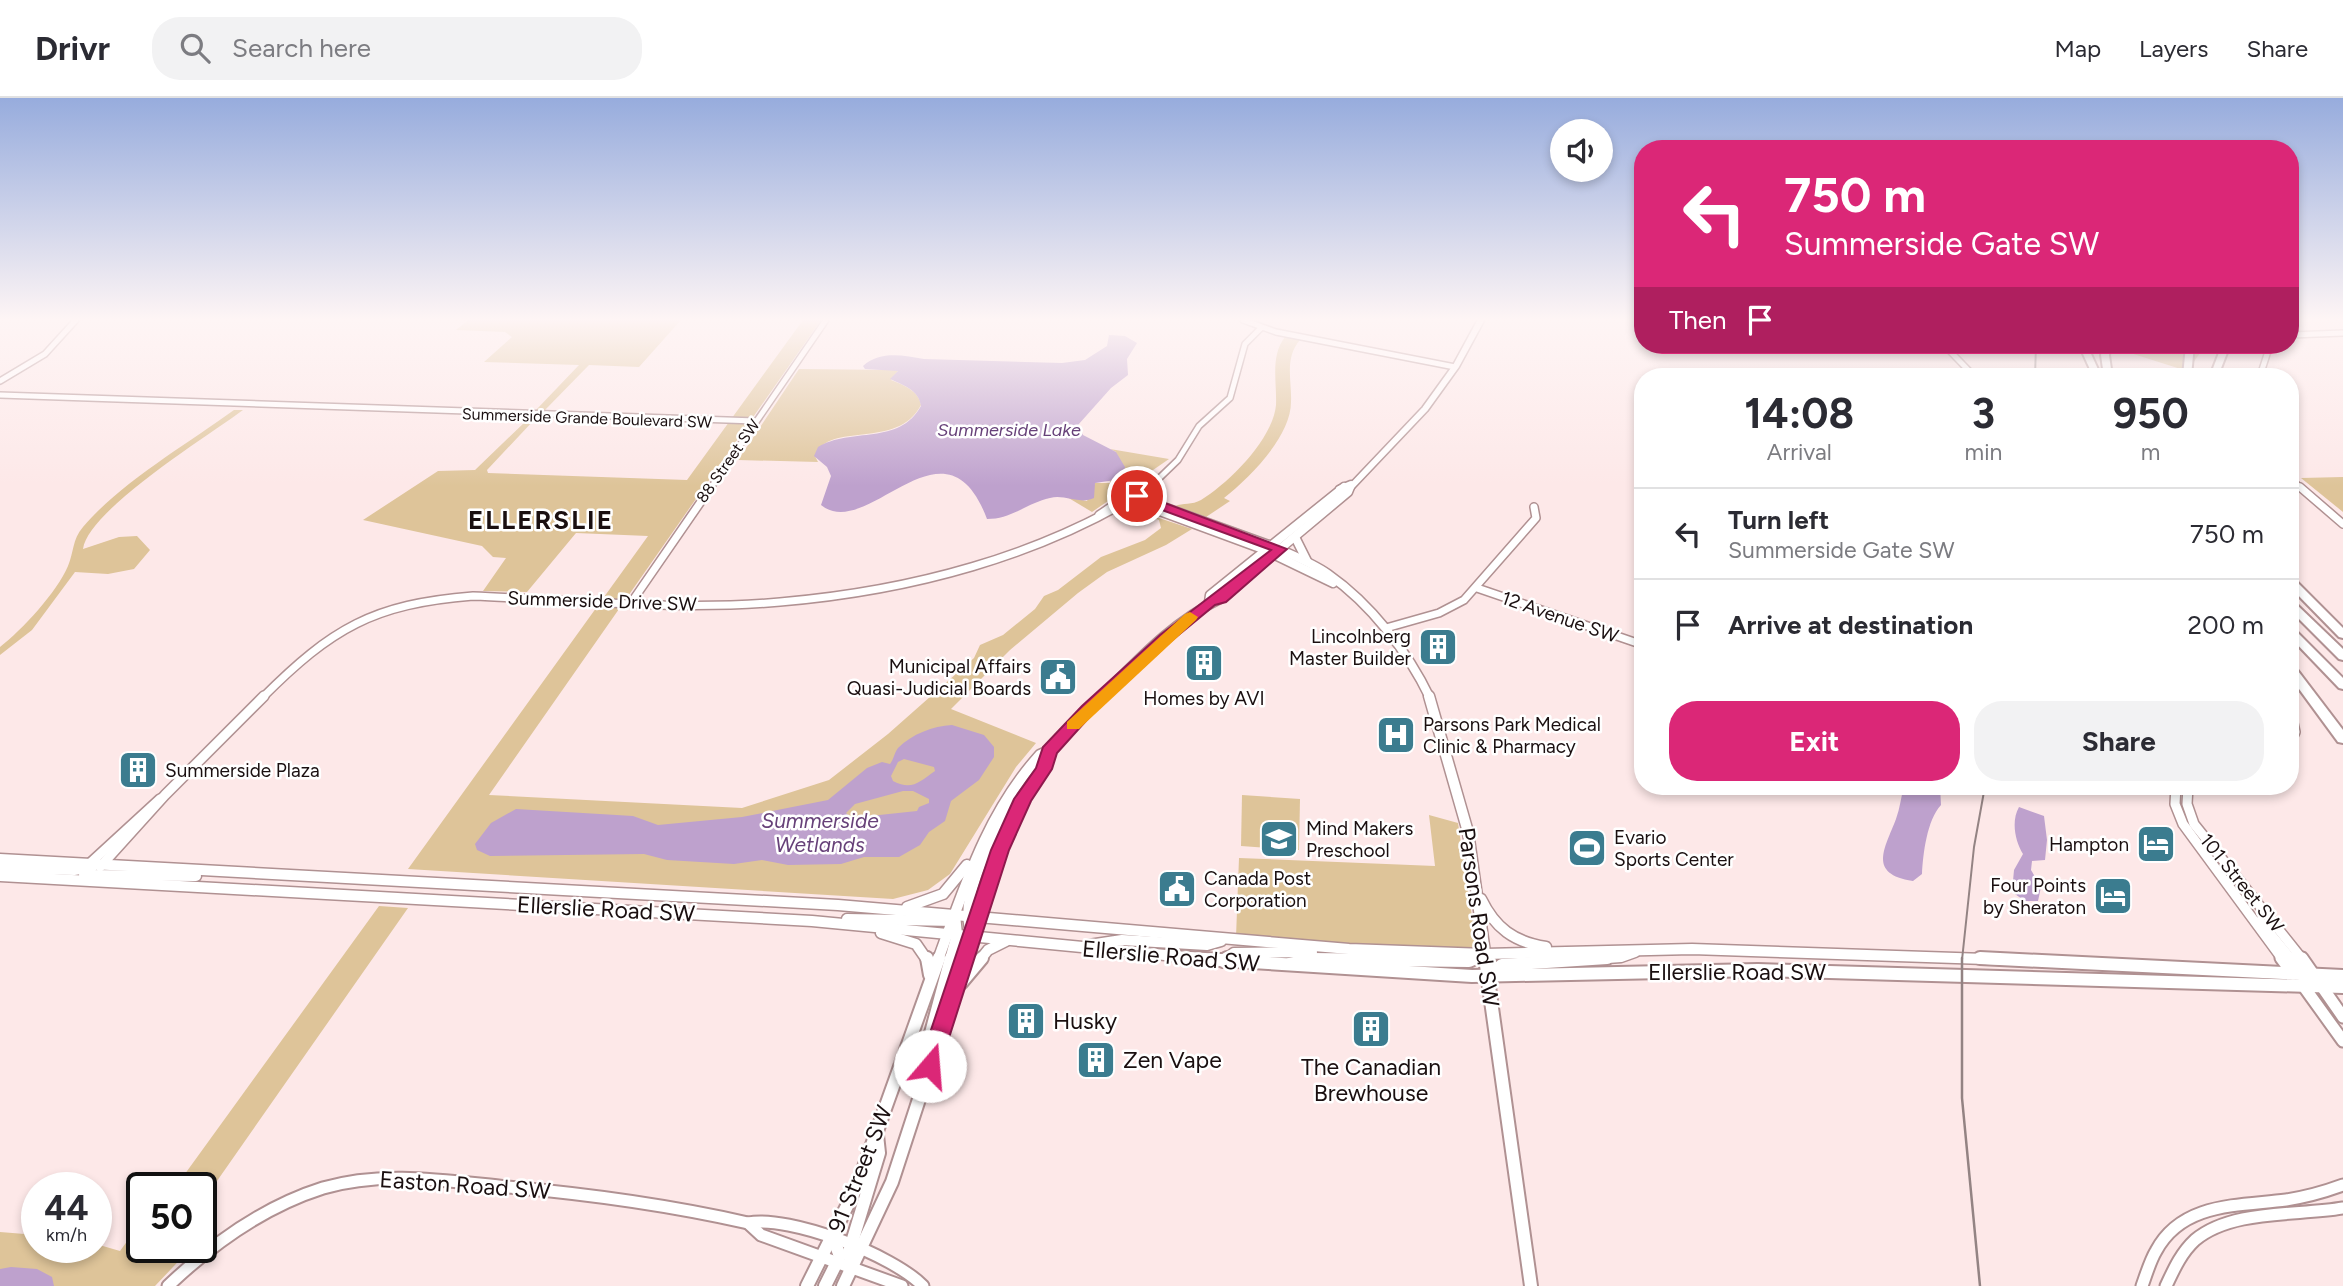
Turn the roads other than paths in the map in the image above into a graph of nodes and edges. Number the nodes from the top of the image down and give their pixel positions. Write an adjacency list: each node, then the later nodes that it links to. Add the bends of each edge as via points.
1 (787, 375): 5 (street, 88 Street SW)
2 (1236, 375): 8 (street, Summerside Drive SW, via 1230,398 1199,426 1178,460)
3 (1449, 375): 6 (main road, via 1419,415)
4 (0, 396): 5 (street, Summerside Grande Boulevard SW)
5 (755, 422): 19 (street, 88 Street SW)
6 (1351, 484): 11 (main road, via 1348,492); 12 (main road, via 1338,489)
7 (2299, 486): 10 (street)
8 (1130, 497): 12 (street); 19 (street, Summerside Drive SW, via 1056,538 995,561 879,589 763,603)
9 (1534, 507): 16 (street, via 1536,518)
10 (2343, 524)
11 (1295, 537): 13 (main road); 14 (main road)
12 (1267, 548): 13 (main road); 18 (main road, via 1210,594)
13 (1277, 552): 14 (main road, Parsons Road SW); 15 (main road, Parsons Road SW); 18 (main road, via 1220,599)
14 (1308, 562): 15 (main road, Parsons Road SW)
15 (1338, 586): 21 (main road, Parsons Road SW)
16 (1477, 588): 21 (street, via 1450,609); 24 (street, 12 Avenue SW)
17 (2299, 590): 22 (highway)
18 (1209, 602): 29 (main road, via 1128,671)
19 (631, 603): 31 (street, Summerside Drive SW, via 456,597 413,603 362,620 306,654)
20 (2299, 613): 25 (highway)
21 (1386, 628): 41 (main road, Parsons Road SW, via 1408,654 1431,701 1466,822)
22 (2343, 635)
23 (2299, 640): 27 (highway)
24 (1634, 642)
25 (2343, 656)
26 (2299, 681): 28 (highway)
27 (2343, 685)
28 (2343, 739)
29 (1049, 751): 30 (main road); 44 (main road, via 1044,769 1012,820)
30 (1023, 774): 34 (main road); 44 (main road, via 989,845)
31 (165, 795): 36 (street, Summerside Drive SW); 38 (street, Summerside Drive SW, via 145,810)
32 (2176, 795): 58 (street, 101 Street SW, via 2180,819)
33 (2188, 795): 58 (street, 101 Street SW, via 2187,807 2198,829)
34 (978, 849): 42 (main road, via 943,894 919,905); 44 (main road)
35 (0, 859): 38 (main road, Ellerslie Road SW)
36 (103, 864): 38 (main road, Ellerslie Road SW); 39 (main road, Ellerslie Road SW)
37 (0, 869): 38 (main road)
38 (89, 872): 39 (main road); 40 (main road, Ellerslie Road SW, via 75,879); 43 (main road, Ellerslie Road SW)
39 (254, 873): 42 (main road, Ellerslie Road SW)
40 (0, 876)
41 (1476, 888): 52 (main road, via 1492,922 1507,936 1528,944); 53 (main road, Parsons Road SW)
42 (892, 909): 44 (main road, Ellerslie Road SW)
43 (733, 916): 44 (main road); 45 (main road, Ellerslie Road SW); 59 (main road, via 900,937 927,954)
44 (963, 917): 45 (main road); 46 (main road); 48 (main road, Ellerslie Road SW)
45 (952, 934): 46 (main road, Ellerslie Road SW); 59 (main road, 91 Street SW); 65 (main road, via 923,1063)
46 (973, 935): 47 (main road, Ellerslie Road SW); 62 (main road, 91 Street SW)
47 (1014, 940): 49 (main road, Ellerslie Road SW); 62 (main road, via 988,950)
48 (1224, 940): 49 (main road, via 1207,945 1122,940); 51 (main road, Ellerslie Road SW)
49 (1077, 948): 54 (main road, Ellerslie Road SW)
50 (1643, 949): 52 (main road, Ellerslie Road SW); 57 (main road, via 1621,957 1502,965); 58 (main road, Ellerslie Road SW, via 1961,957)
51 (1349, 950): 53 (main road, Ellerslie Road SW); 54 (main road, via 1234,953)
52 (1576, 950): 53 (main road, Ellerslie Road SW)
53 (1485, 954): 55 (main road, via 1469,961 1311,959); 57 (main road, Parsons Road SW)
54 (1223, 961): 55 (main road, Ellerslie Road SW)
55 (1283, 966): 57 (main road, Ellerslie Road SW)
56 (2343, 976): 58 (main road, Ellerslie Road SW)
57 (1487, 977): 58 (main road, Ellerslie Road SW, via 1758,970); 81 (main road, Parsons Road SW)
58 (2303, 977): 60 (main road, Ellerslie Road SW); 64 (street)
59 (930, 983): 66 (main road, 91 Street SW)
60 (2320, 986): 61 (main road, Ellerslie Road SW); 63 (street)
61 (2343, 987)
62 (956, 990): 65 (main road, 91 Street SW)
63 (2343, 1017)
64 (2343, 1041)
65 (921, 1095): 71 (main road, 91 Street SW)
66 (877, 1132): 70 (main road, 91 Street SW); 71 (main road, via 879,1153)
67 (2343, 1185): 82 (street, via 2308,1197 2238,1202 2198,1213 2158,1246)
68 (2343, 1208): 83 (street, via 2253,1217 2220,1226 2184,1249)
69 (748, 1223): 70 (street, Easton Road SW, via 767,1219); 72 (street, Easton Road SW, via 761,1235); 75 (street, Easton Road SW, via 619,1197 369,1179 309,1193 265,1213 217,1243)
70 (833, 1238): 71 (street, Easton Road SW); 72 (main road, 91 Street SW); 73 (main road, via 840,1250)
71 (856, 1248): 74 (main road, 91 Street SW); 80 (street, Easton Road SW, via 918,1277)
72 (823, 1256): 73 (street, Easton Road SW); 76 (main road, 91 Street SW)
73 (838, 1262): 74 (street, Easton Road SW); 77 (main road)
74 (853, 1267): 78 (main road, 91 Street SW); 79 (street, Easton Road SW)
75 (168, 1286)
76 (807, 1286)
77 (825, 1286)
78 (843, 1286)
79 (902, 1286)
80 (923, 1286)
81 (1531, 1286)
82 (2141, 1286)
83 (2166, 1286)

